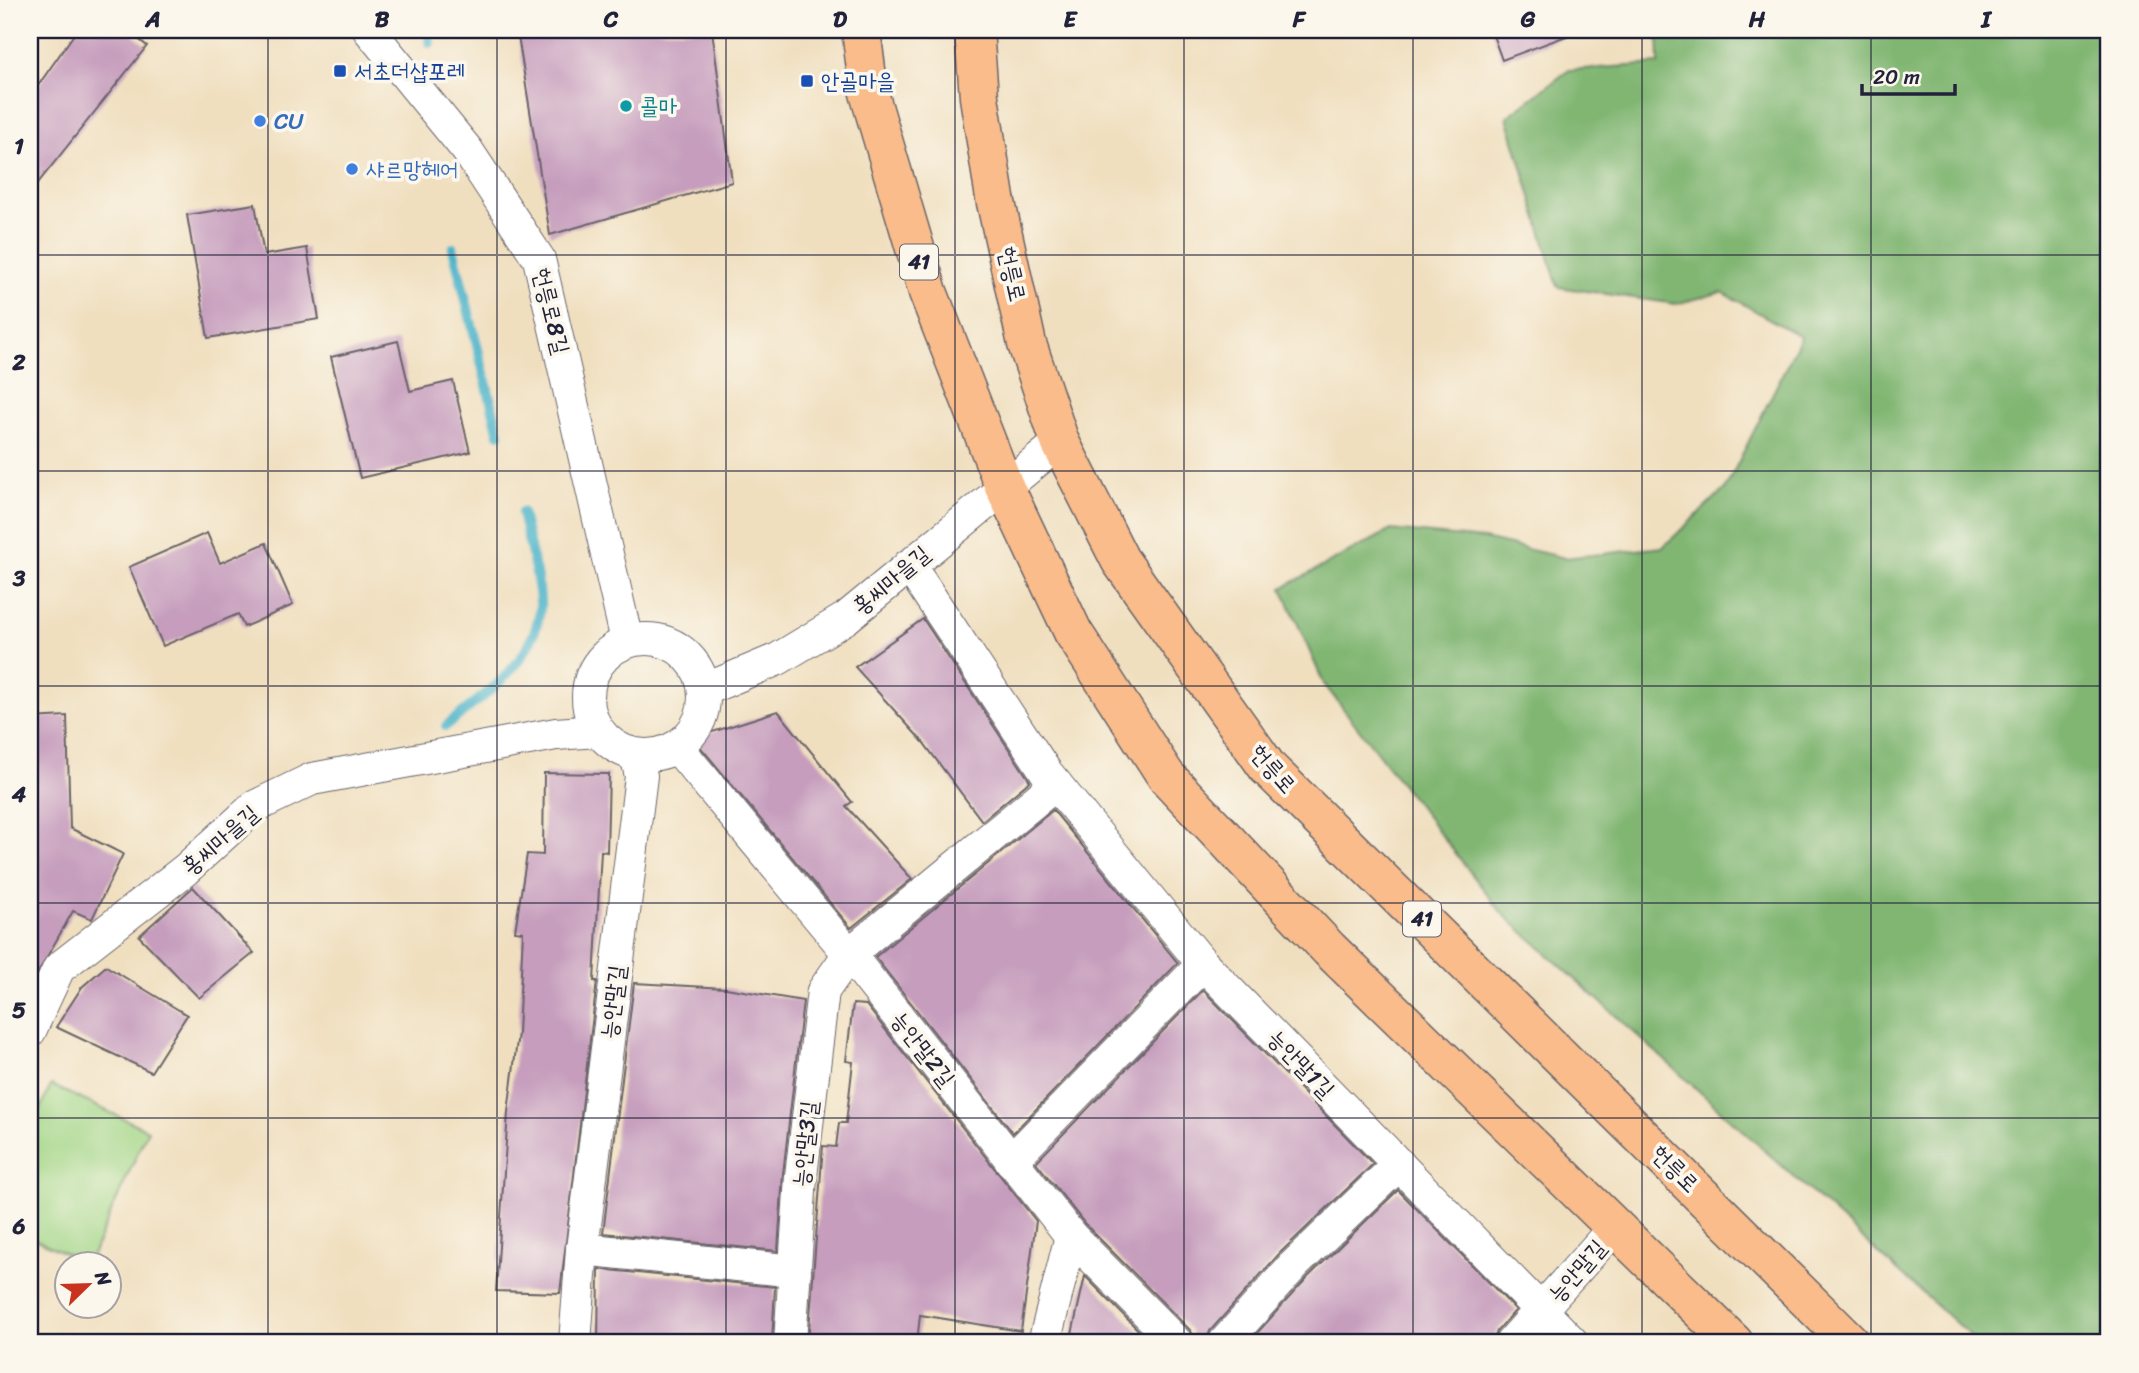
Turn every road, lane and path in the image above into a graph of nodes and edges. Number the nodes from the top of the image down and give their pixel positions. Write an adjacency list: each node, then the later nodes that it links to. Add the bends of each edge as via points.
1 (369, 30): 7 (street, 헌릉로8길, via 467,150 539,259)
2 (861, 30): 5 (main road, 41, via 869,93 928,292)
3 (974, 30): 4 (main road, 헌릉로 / 41, via 995,198 1027,344)
4 (1060, 442): 5 (street, 홍씨마을길); 31 (main road, 헌릉로 / 41, via 1120,560 1268,768)
5 (1004, 486): 6 (street, 홍씨마을길); 18 (main road, 41, via 1073,632 1166,776 1329,949)
6 (909, 565): 8 (street, 홍씨마을길, via 846,618 778,659); 12 (street, 능안말1길)
7 (627, 641): 8 (street, via 644,638 677,647 699,673); 9 (street, via 610,650 590,679 587,697)
8 (704, 690): 10 (street, via 696,727)
9 (598, 731): 11 (street, via 615,747); 15 (street, 홍씨마을길, via 565,732 312,779 254,807 185,870 59,968)
10 (677, 747): 11 (street); 13 (street, 능안말2길)
11 (636, 755): 20 (street, 능안말길, via 641,776)
12 (1056, 784): 13 (street); 14 (street, 능안말1길)
13 (849, 954): 16 (street, 능안말2길); 21 (street, 능안말3길, via 823,991)
14 (1203, 964): 16 (street); 17 (street, 능안말1길)
15 (30, 1031)
16 (1011, 1161): 19 (street, 능안말2길)
17 (1399, 1164): 22 (street, 능안말1길); 27 (street, via 1294,1265)
18 (1614, 1229): 22 (street, 능안말길); 30 (main road, 41)
19 (1070, 1236): 25 (street); 26 (street, 능안말2길)
20 (582, 1249): 21 (street); 23 (street, 능안말길)
21 (795, 1271): 24 (street, 능안말3길)
22 (1541, 1313): 28 (street, 능안말길); 29 (street, 능안말길)
23 (575, 1343)
24 (790, 1343)
25 (1044, 1343)
26 (1177, 1343)
27 (1224, 1343)
28 (1511, 1343)
29 (1573, 1343)
30 (1734, 1343)
31 (1851, 1343)

